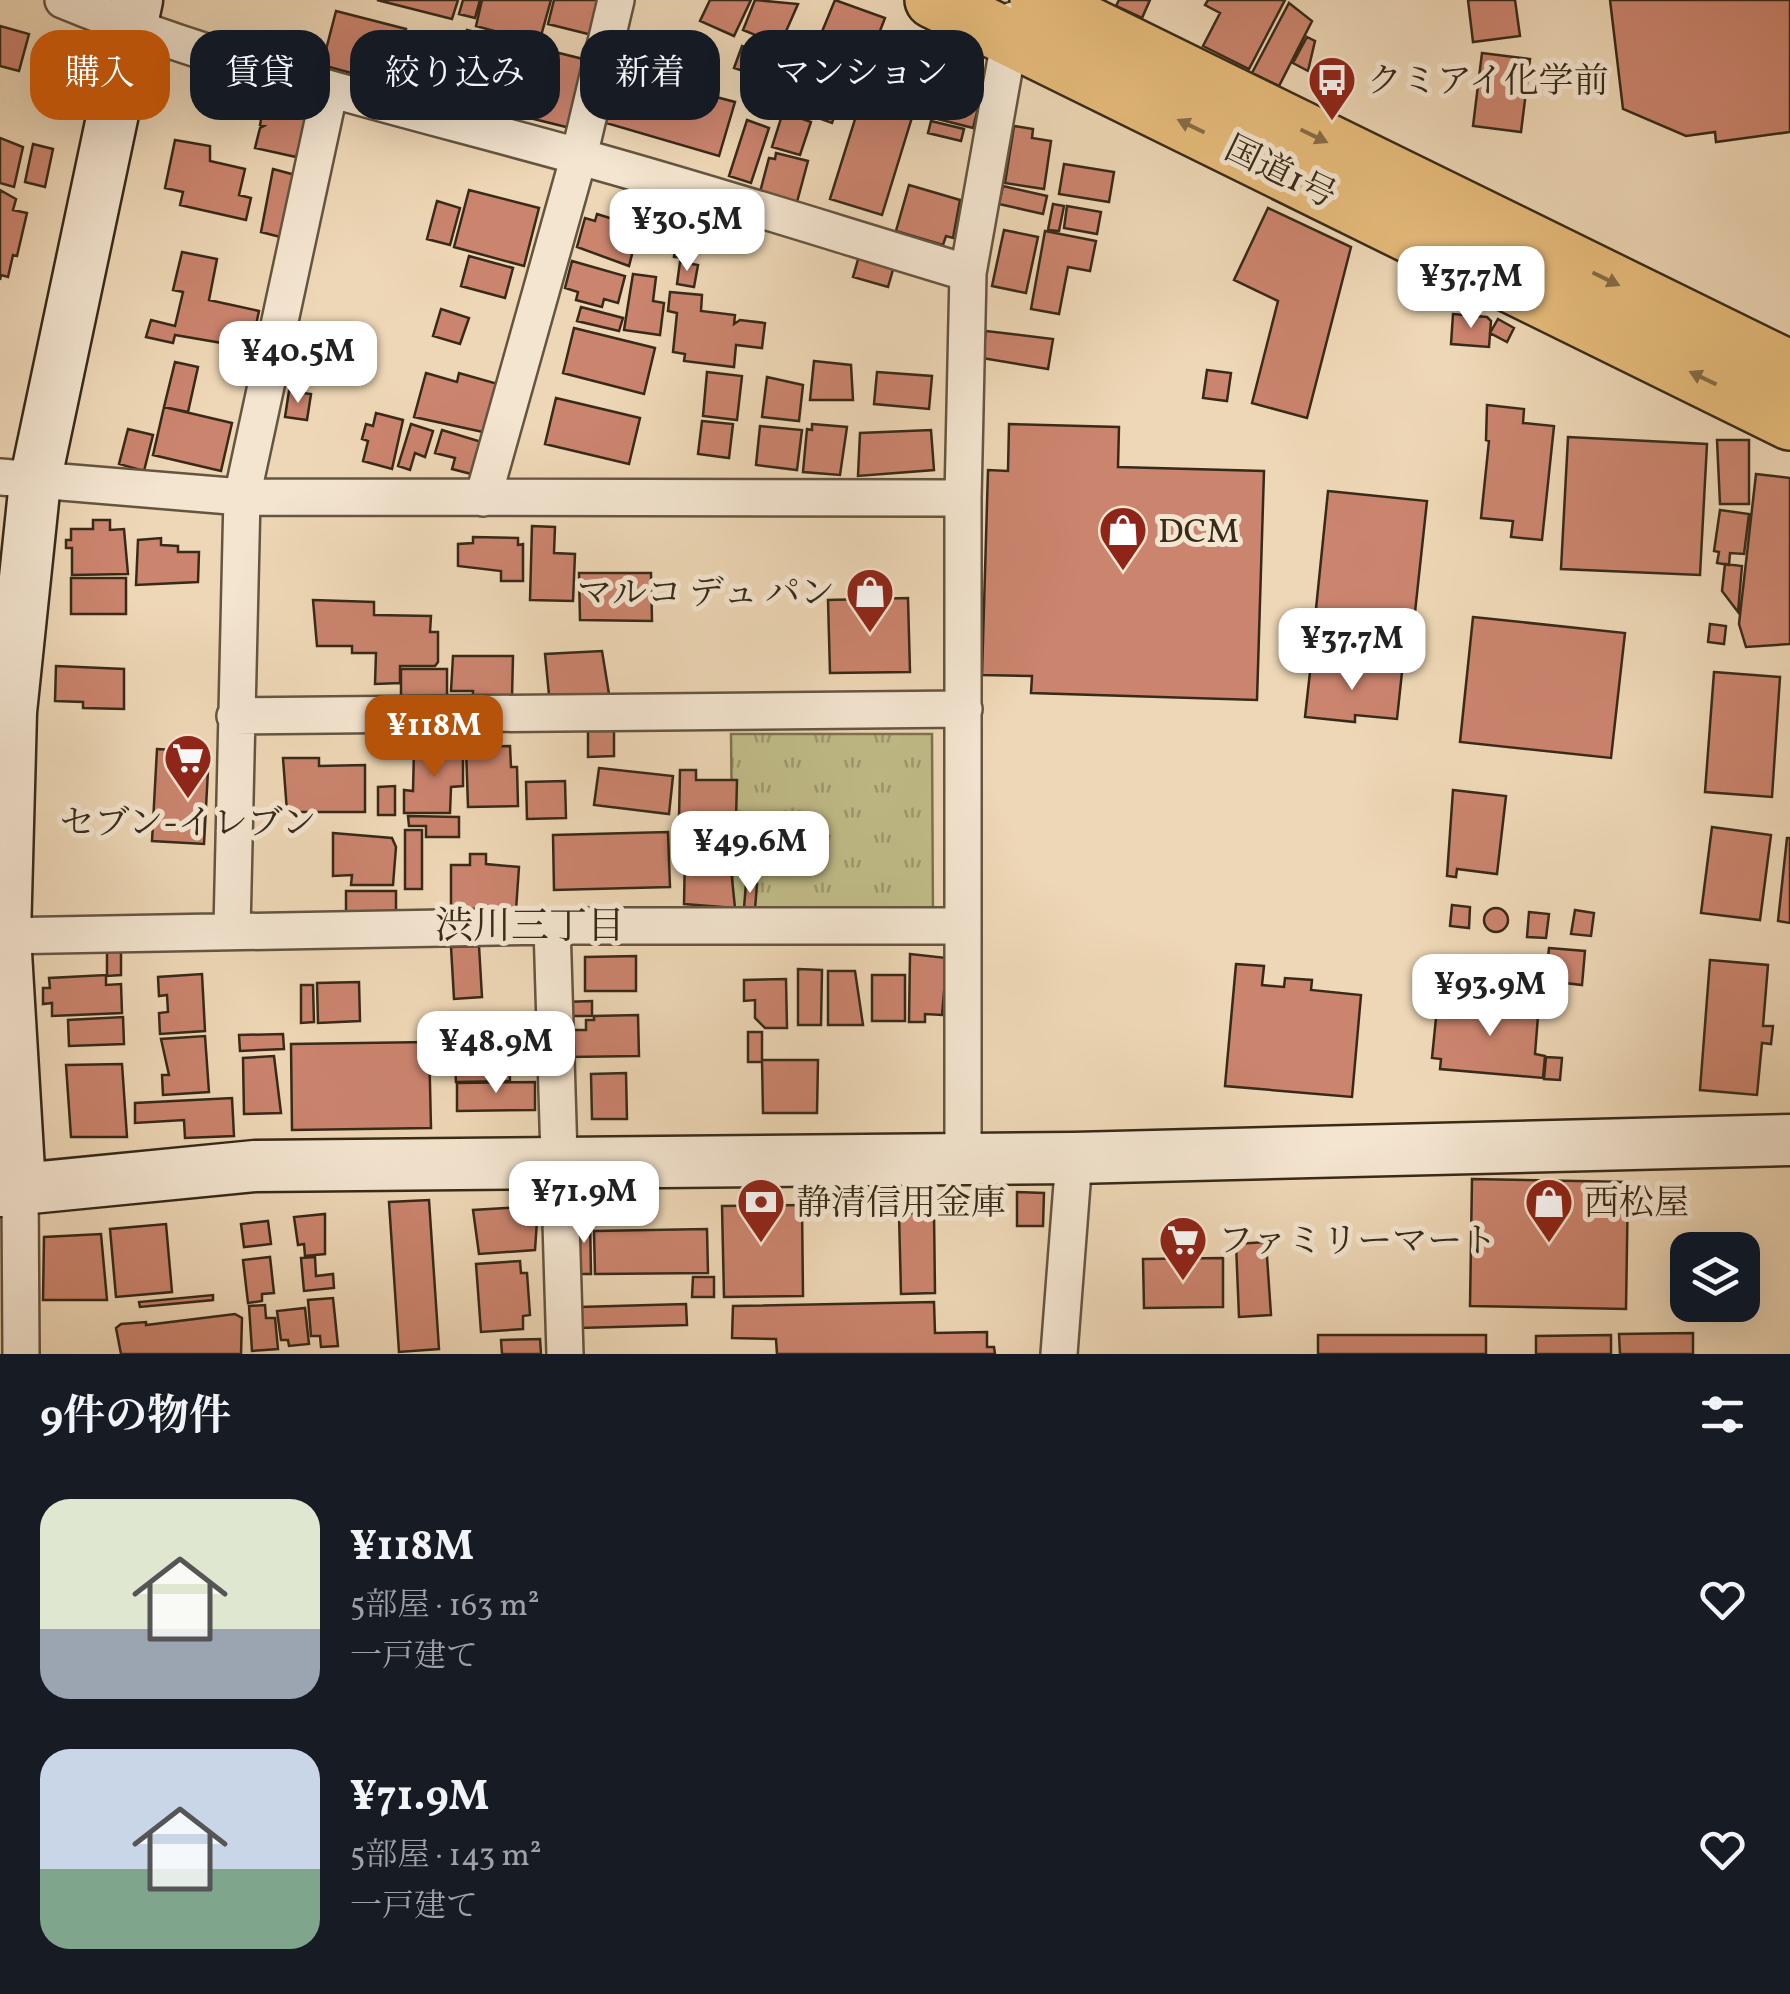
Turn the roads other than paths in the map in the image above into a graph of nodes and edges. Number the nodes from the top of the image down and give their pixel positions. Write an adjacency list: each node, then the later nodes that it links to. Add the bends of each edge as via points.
1 (63, 0): 5 (street)
2 (616, 0): 9 (street)
3 (933, 0): 4 (highway, 国道1号)
4 (1022, 13): 10 (street); 11 (highway, 国道1号, one-way to 11); 12 (highway, 国道1号, one-way to 4)
5 (134, 14): 6 (street); 13 (street)
6 (190, 35)
7 (330, 89): 9 (street)
8 (323, 120): 14 (street)
9 (579, 156): 10 (street); 15 (street)
10 (968, 273): 16 (street)
11 (1790, 369)
12 (1790, 422)
13 (17, 480): 14 (street); 22 (street)
14 (242, 497): 15 (street); 18 (street)
15 (484, 498): 16 (street)
16 (963, 498): 17 (street)
17 (964, 708): 18 (street); 20 (street)
18 (235, 716): 21 (street)
19 (552, 926): 20 (street); 21 (street); 26 (street)
20 (962, 926): 24 (street)
21 (232, 930): 22 (street)
22 (2, 936): 27 (street)
23 (1790, 1140): 25 (street)
24 (963, 1156): 25 (street); 26 (street)
25 (1074, 1158): 30 (street)
26 (559, 1159): 27 (street, via 254,1166); 29 (street)
27 (10, 1189): 28 (street)
28 (21, 1354)
29 (566, 1354)
30 (1059, 1354)

